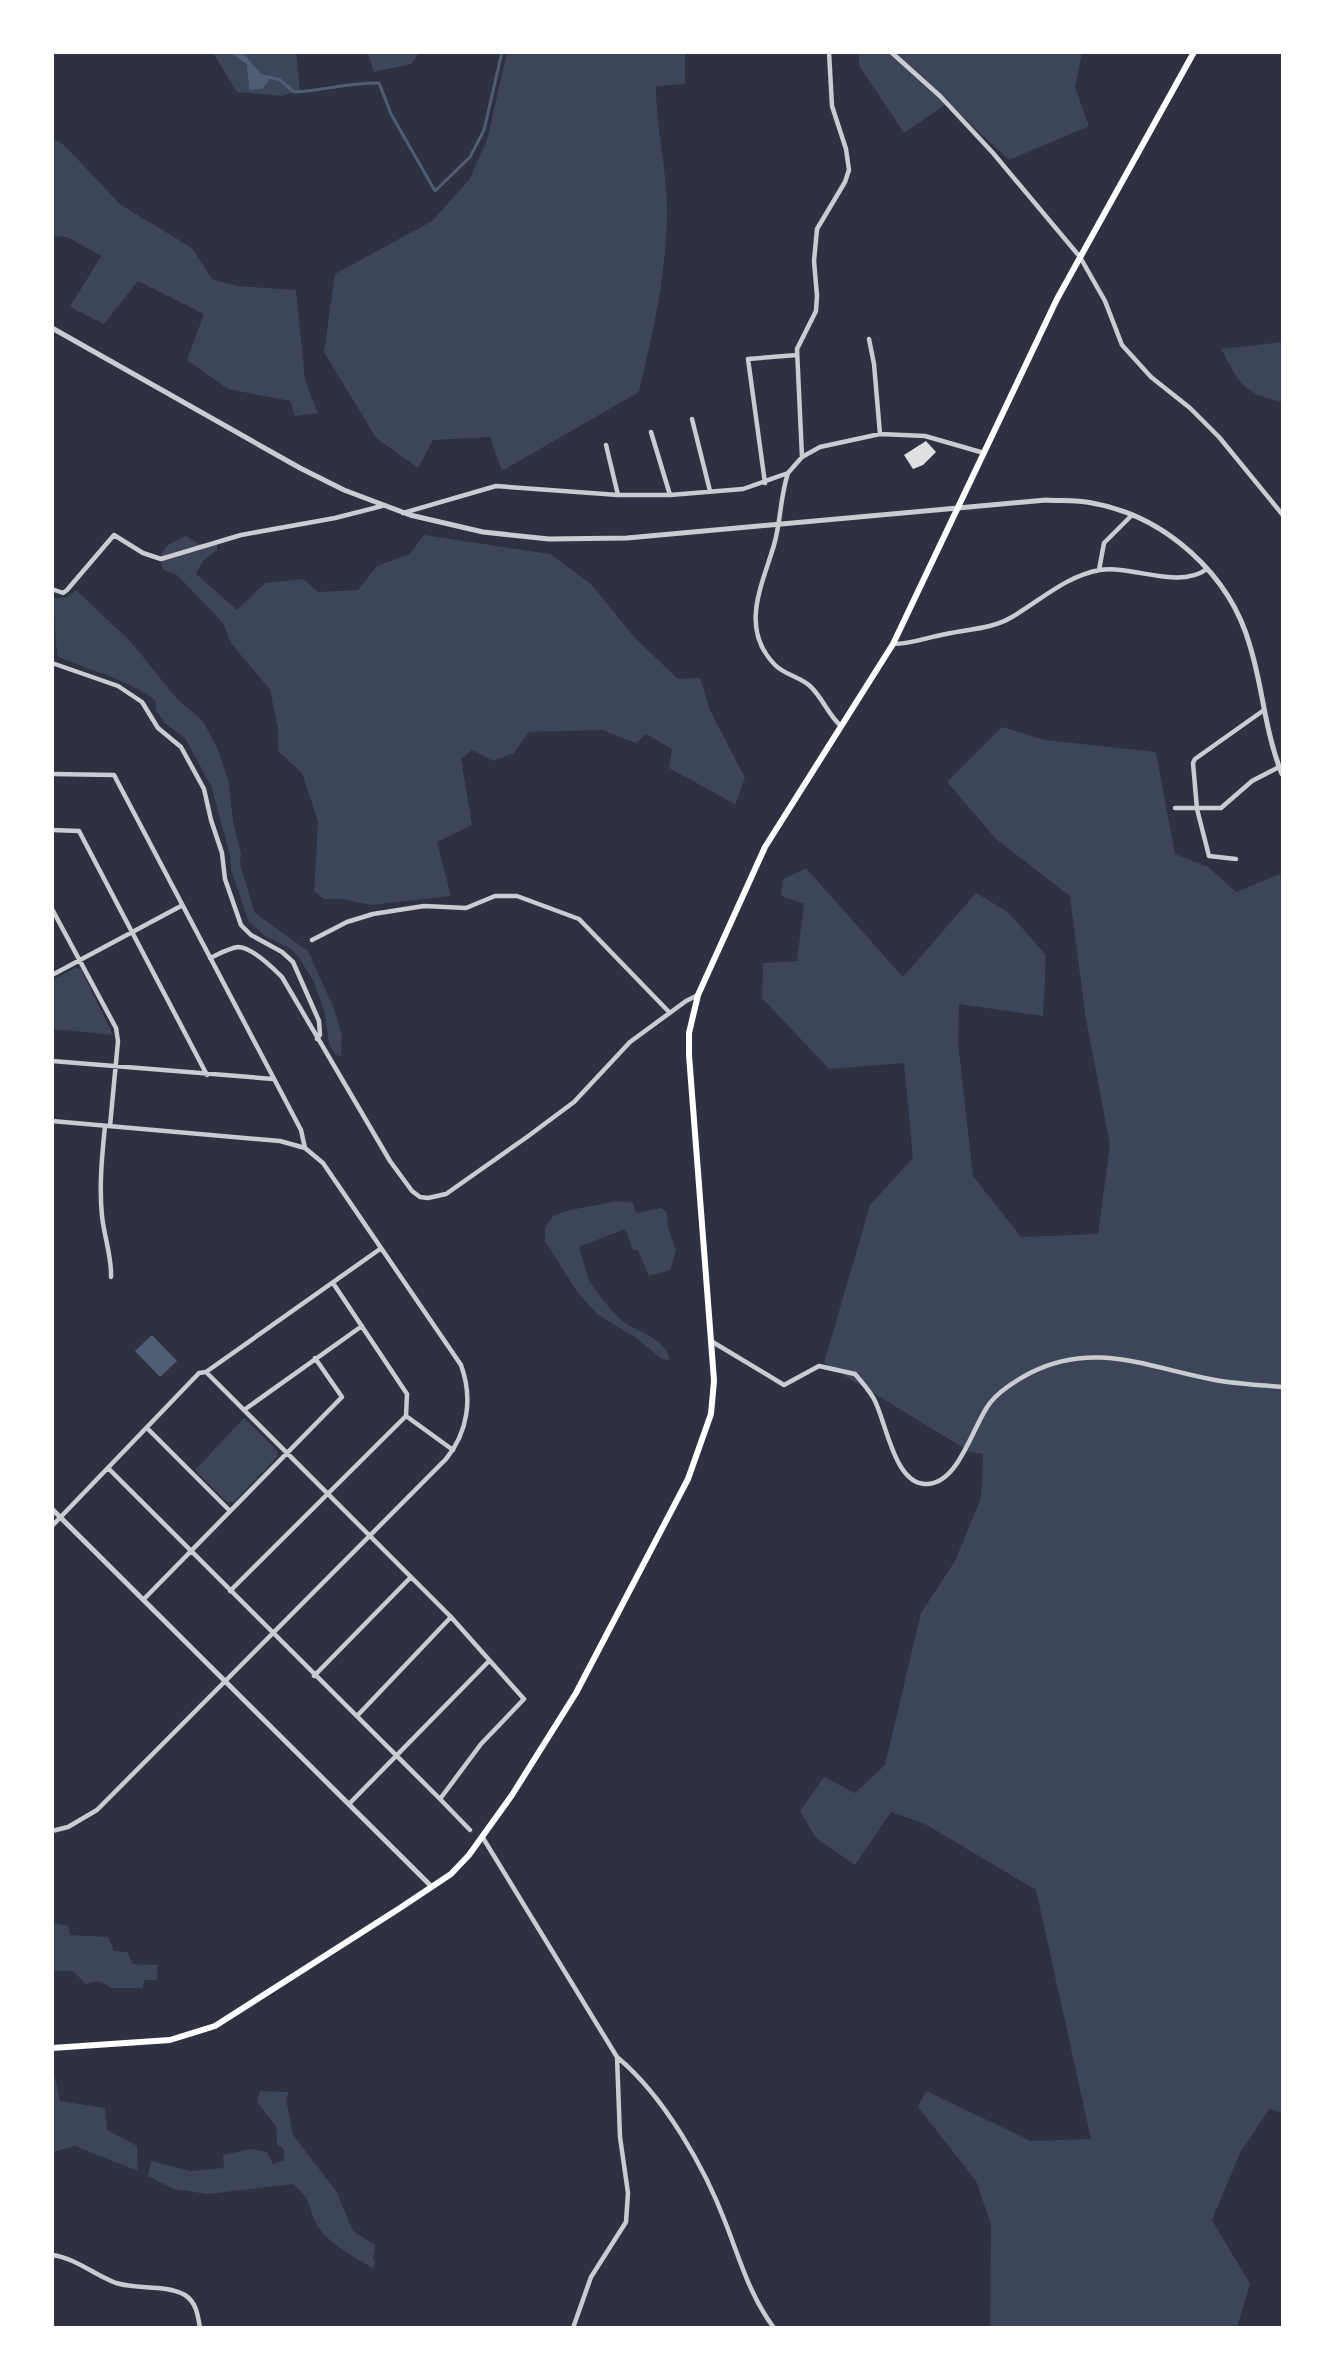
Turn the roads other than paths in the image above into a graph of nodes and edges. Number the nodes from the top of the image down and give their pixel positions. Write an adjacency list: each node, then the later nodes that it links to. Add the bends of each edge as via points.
1 (829, 52): 7 (street, via 832,106 849,170 817,229 816,311)
2 (891, 52): 4 (street, via 969,127)
3 (1194, 52): 4 (main road)
4 (1080, 257): 12 (main road); 22 (street, via 1105,301 1122,345 1151,377 1220,437)
5 (52, 328): 19 (street, via 300,468)
6 (869, 339): 10 (street)
7 (797, 355): 13 (street); 15 (street, via 748,359)
8 (692, 419): 16 (street)
9 (651, 432): 18 (street)
10 (880, 434): 12 (street, via 925,436); 13 (street, via 820,447)
11 (606, 445): 17 (street)
12 (984, 453): 20 (main road)
13 (802, 458): 14 (street)
14 (788, 473): 15 (street); 24 (street)
15 (765, 483): 16 (street)
16 (710, 491): 18 (street)
17 (618, 495): 18 (street); 21 (street, via 496,486)
18 (670, 495)
19 (382, 506): 21 (street); 27 (street, via 242,534 161,559 114,535 67,590 63,593)
20 (958, 509): 23 (street, via 1058,501 1091,503); 24 (street); 28 (main road)
21 (403, 513): 24 (street, via 483,532 549,539 615,539)
22 (1282, 514)
23 (1132, 515): 25 (street, via 1174,538); 26 (street, via 1104,543)
24 (778, 525): 31 (street, via 755,602 757,636 777,666 814,690)
25 (1207, 569): 26 (street, via 1189,577 1133,569); 30 (street, via 1244,626)
26 (1099, 570): 28 (street, via 1068,580 995,626)
27 (52, 589)
28 (893, 644): 31 (main road)
29 (52, 663): 48 (street, via 109,682 133,696 142,702 158,728 181,747 204,789 225,879 241,925 293,962 319,1022)
30 (1264, 710): 32 (street); 36 (street, via 1195,759)
31 (841, 726): 46 (main road, via 765,847)
32 (1279, 767): 34 (street); 36 (street, via 1252,781 1221,808)
33 (52, 774): 39 (street, via 114,775)
34 (1282, 774)
35 (1175, 808): 36 (street)
36 (1197, 809): 38 (street, via 1209,856)
37 (52, 830): 41 (street, via 79,831)
38 (1236, 859)
39 (181, 906): 41 (street); 43 (street)
40 (52, 909): 44 (street)
41 (133, 932): 44 (street); 51 (street)
42 (312, 940): 47 (street, via 373,914 424,906 466,908 495,896 517,896 579,919)
43 (210, 958): 48 (street, via 239,947 269,964 295,997); 52 (street)
44 (81, 961): 45 (street); 50 (street, via 116,1028)
45 (52, 975)
46 (698, 995): 47 (street); 60 (main road, via 689,1033 689,1055)
47 (670, 1013): 48 (street, via 630,1042 574,1102 479,1172 435,1198 420,1197 412,1191)
48 (317, 1039)
49 (52, 1061): 50 (street)
50 (117, 1067): 51 (street); 54 (street)
51 (207, 1075): 52 (street)
52 (273, 1079): 55 (street, via 301,1130)
53 (52, 1121): 54 (street)
54 (107, 1126): 55 (street, via 280,1141); 57 (street, via 101,1163 102,1214)
55 (305, 1148): 56 (street, via 323,1163)
56 (380, 1249): 58 (street); 67 (street, via 464,1374 466,1414)
57 (111, 1277)
58 (333, 1283): 59 (street); 62 (street)
59 (362, 1326): 61 (street); 65 (street, via 407,1394)
60 (711, 1341): 63 (street, via 784,1385 819,1366 855,1374 875,1401 902,1468 915,1482 925,1485 943,1480 952,1470 1001,1390 1066,1359 1119,1358 1215,1380); 91 (main road, via 711,1414 688,1479 576,1693)
61 (315, 1358): 64 (street); 68 (street, via 342,1397)
62 (206, 1372): 64 (street); 66 (street, via 199,1373)
63 (1282, 1387)
64 (244, 1410): 68 (street)
65 (406, 1416): 67 (street); 70 (street)
66 (147, 1428): 69 (street); 72 (street)
67 (453, 1450): 75 (street)
68 (287, 1453): 70 (street); 72 (street)
69 (109, 1468): 73 (street); 76 (street)
70 (328, 1493): 75 (street); 78 (street)
71 (52, 1509): 73 (street)
72 (229, 1510): 76 (street)
73 (62, 1517): 74 (street); 79 (street)
74 (52, 1526)
75 (369, 1536): 77 (street); 81 (street)
76 (191, 1551): 78 (street); 79 (street)
77 (411, 1577): 80 (street); 83 (street)
78 (230, 1591): 81 (street)
79 (144, 1599): 84 (street)
80 (451, 1617): 82 (street); 85 (street)
81 (272, 1634): 83 (street); 84 (street)
82 (489, 1661): 86 (street); 87 (street, via 524,1699 481,1744)
83 (314, 1676): 85 (street)
84 (226, 1681): 88 (street); 90 (street, via 97,1810 68,1827)
85 (357, 1716): 86 (street)
86 (395, 1756): 87 (street); 88 (street)
87 (440, 1798): 89 (street)
88 (349, 1804): 92 (street)
89 (470, 1830)
90 (52, 1831)
91 (483, 1838): 92 (main road, via 450,1874); 94 (street)
92 (432, 1887): 93 (main road, via 215,2026 170,2040)
93 (52, 2048)
94 (617, 2057): 97 (street, via 620,2137 628,2193 626,2222 591,2277); 98 (street, via 677,2125 687,2142 725,2221 751,2290)
95 (52, 2254): 96 (street, via 64,2256 116,2283 186,2296 193,2302)
96 (200, 2328)
97 (573, 2328)
98 (774, 2328)

